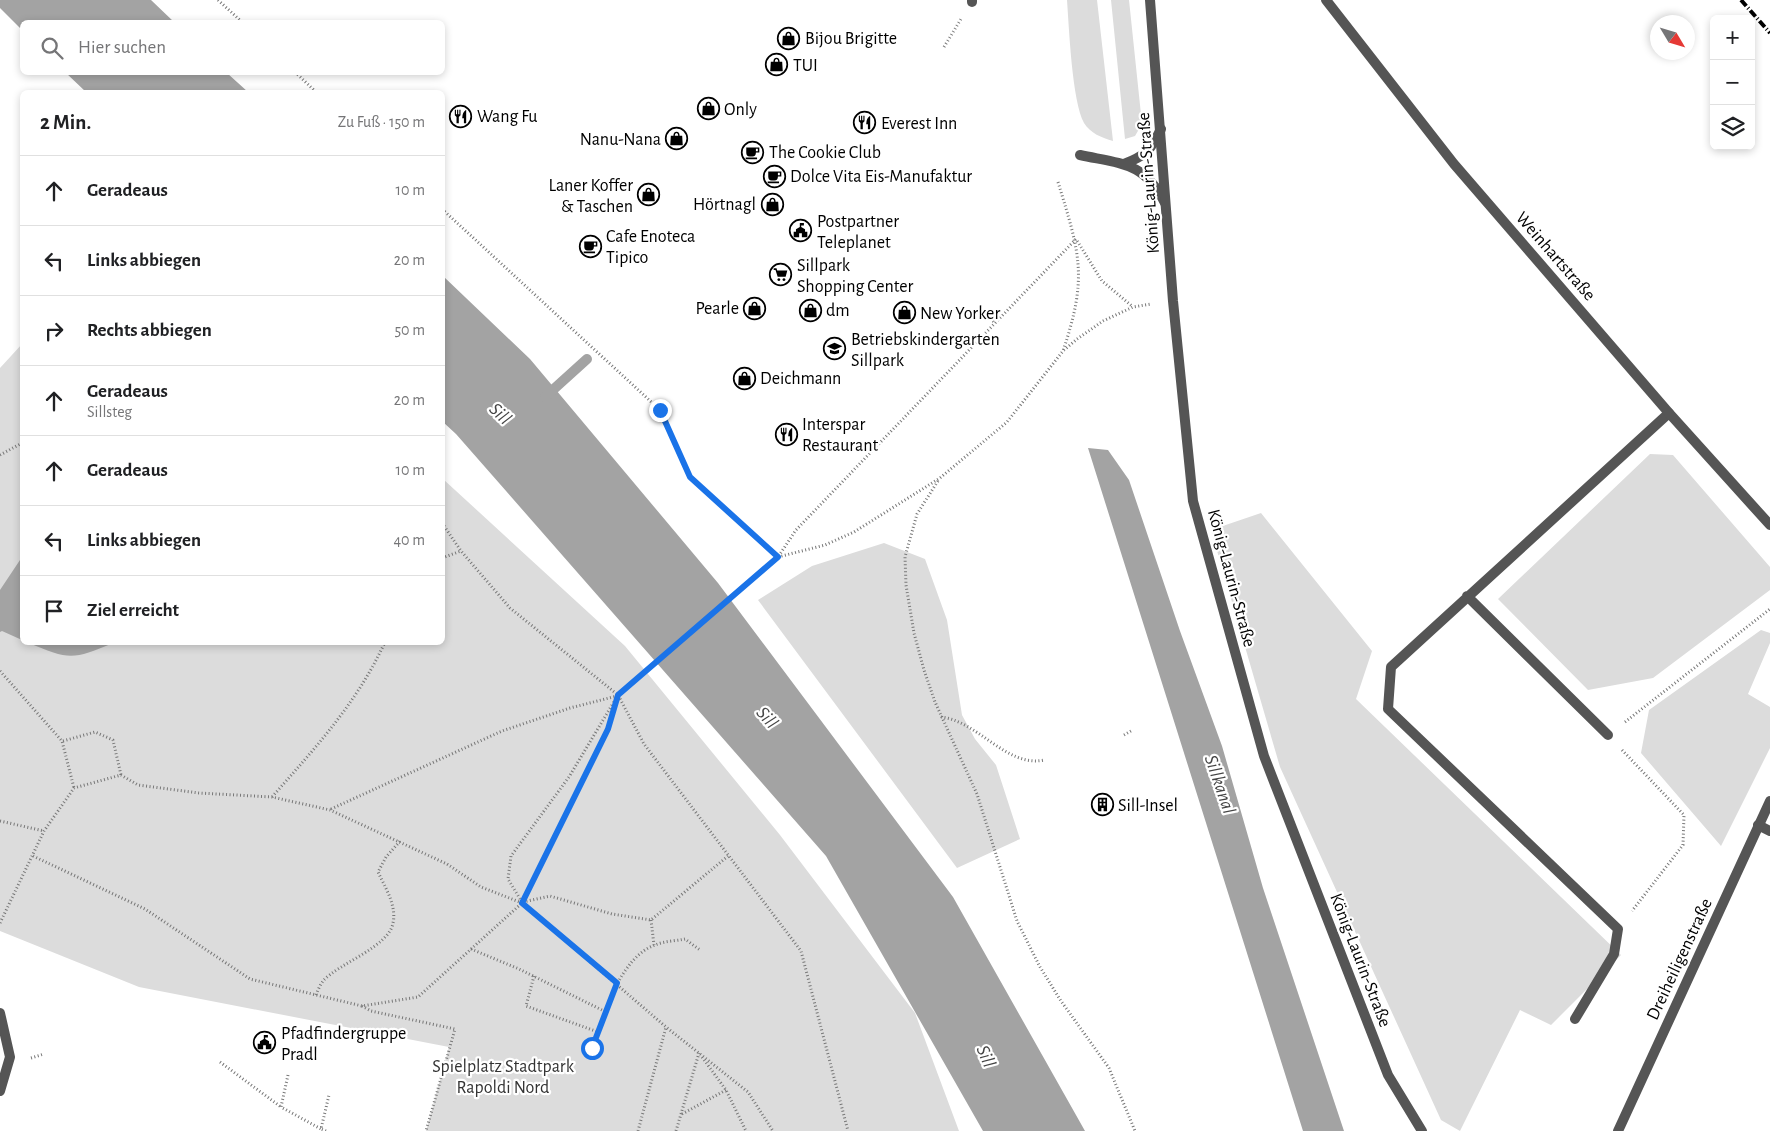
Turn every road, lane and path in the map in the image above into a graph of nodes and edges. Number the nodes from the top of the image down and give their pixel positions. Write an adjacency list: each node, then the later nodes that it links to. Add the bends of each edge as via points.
1 (218, 0): 5 (path)
2 (1150, 0): 9 (street, König-Laurin-Straße)
3 (1326, 0): 21 (street, Weinhartstraße, via 1454,164)
4 (972, 1): 6 (path)
5 (240, 20)
6 (944, 47)
7 (298, 75): 8 (path)
8 (314, 90)
9 (1161, 129): 11 (street, via 1142,157); 13 (street, König-Laurin-Straße)
10 (1080, 155): 11 (street)
11 (1124, 164): 13 (street, via 1144,172 1157,186)
12 (1058, 182): 15 (path)
13 (1166, 204): 16 (street, König-Laurin-Straße)
14 (445, 213): 29 (path, via 660,410 690,477)
15 (1076, 239): 17 (path, via 1102,280); 19 (path); 20 (path, via 1079,289)
16 (1174, 301): 17 (path); 87 (street, König-Laurin-Straße, via 1194,501 1264,756 1388,1075)
17 (1133, 307): 20 (path, via 1096,325)
18 (982, 311): 19 (path)
19 (995, 323): 29 (path, via 796,530)
20 (1063, 351): 24 (path, via 1007,422)
21 (1669, 413): 25 (street, Weinhartstraße); 30 (street)
22 (20, 444): 23 (path)
23 (0, 455)
24 (940, 478): 29 (path, via 854,532 825,545); 35 (path, via 917,514 905,557 914,633)
25 (1770, 525)
26 (445, 527): 27 (path)
27 (461, 551): 28 (path); 34 (path, via 510,608)
28 (445, 557)
29 (778, 557): 34 (path)
30 (1466, 596): 38 (street); 56 (street, via 1391,667 1388,709)
31 (1770, 609): 38 (path)
32 (384, 645): 43 (path, via 374,667 333,729)
33 (0, 671): 39 (path)
34 (618, 695): 45 (path, via 502,731); 52 (path, via 644,744); 53 (path, via 608,729); 53 (path, via 570,777 512,856 508,879)
35 (941, 717): 40 (path, via 962,722 1019,758 1030,762); 86 (path, via 977,794 1017,921 1061,1001 1109,1068)
36 (1131, 731): 37 (path)
37 (1124, 735)
38 (1608, 735): 56 (path, via 1684,815 1683,845)
39 (62, 741): 41 (path, via 95,732 112,740); 42 (path)
40 (1044, 760)
41 (121, 776): 42 (path); 43 (path, via 138,785 199,793)
42 (74, 788): 48 (path)
43 (272, 797): 45 (path)
44 (1770, 800): 47 (street, Dreiheiligenstraße)
45 (330, 810): 50 (path)
46 (0, 821): 48 (path)
47 (1758, 825): 49 (street); 88 (street, Dreiheiligenstraße)
48 (44, 830): 51 (path)
49 (1770, 830)
50 (401, 840): 53 (path, via 447,864 480,887); 62 (path, via 378,872 392,905 393,924 381,941 322,982)
51 (33, 856): 55 (path); 62 (path, via 145,909 250,979)
52 (728, 856): 54 (path); 85 (path, via 801,951)
53 (522, 903): 54 (path, via 550,896 612,914); 58 (path); 61 (path)
54 (651, 920): 57 (path)
55 (0, 923)
56 (1618, 929): 66 (street, via 1614,954)
57 (654, 945): 59 (path, via 685,939); 61 (path, via 641,954)
58 (471, 949): 60 (path); 63 (path, via 418,997)
59 (700, 950)
60 (534, 976): 64 (path); 68 (path, via 526,1006)
61 (617, 983): 64 (path); 67 (path)
62 (316, 995): 63 (path)
63 (362, 1006): 80 (path, via 371,1011 455,1029)
64 (606, 1012): 68 (path)
65 (0, 1013): 74 (street, via 10,1057)
66 (1575, 1019)
67 (666, 1027): 70 (path); 81 (path)
68 (598, 1032): 69 (path)
69 (592, 1048)
70 (699, 1053): 73 (path); 77 (path); 84 (path, via 748,1092)
71 (220, 1062): 76 (path)
72 (288, 1075): 76 (path)
73 (726, 1090): 77 (path); 83 (path)
74 (0, 1091)
75 (329, 1095): 78 (path)
76 (281, 1107): 78 (path)
77 (681, 1115): 82 (path)
78 (321, 1128): 79 (path)
79 (326, 1131)
80 (426, 1131)
81 (638, 1131)
82 (676, 1131)
83 (746, 1131)
84 (773, 1131)
85 (848, 1131)
86 (1135, 1131)
87 (1422, 1131)
88 (1618, 1131)

